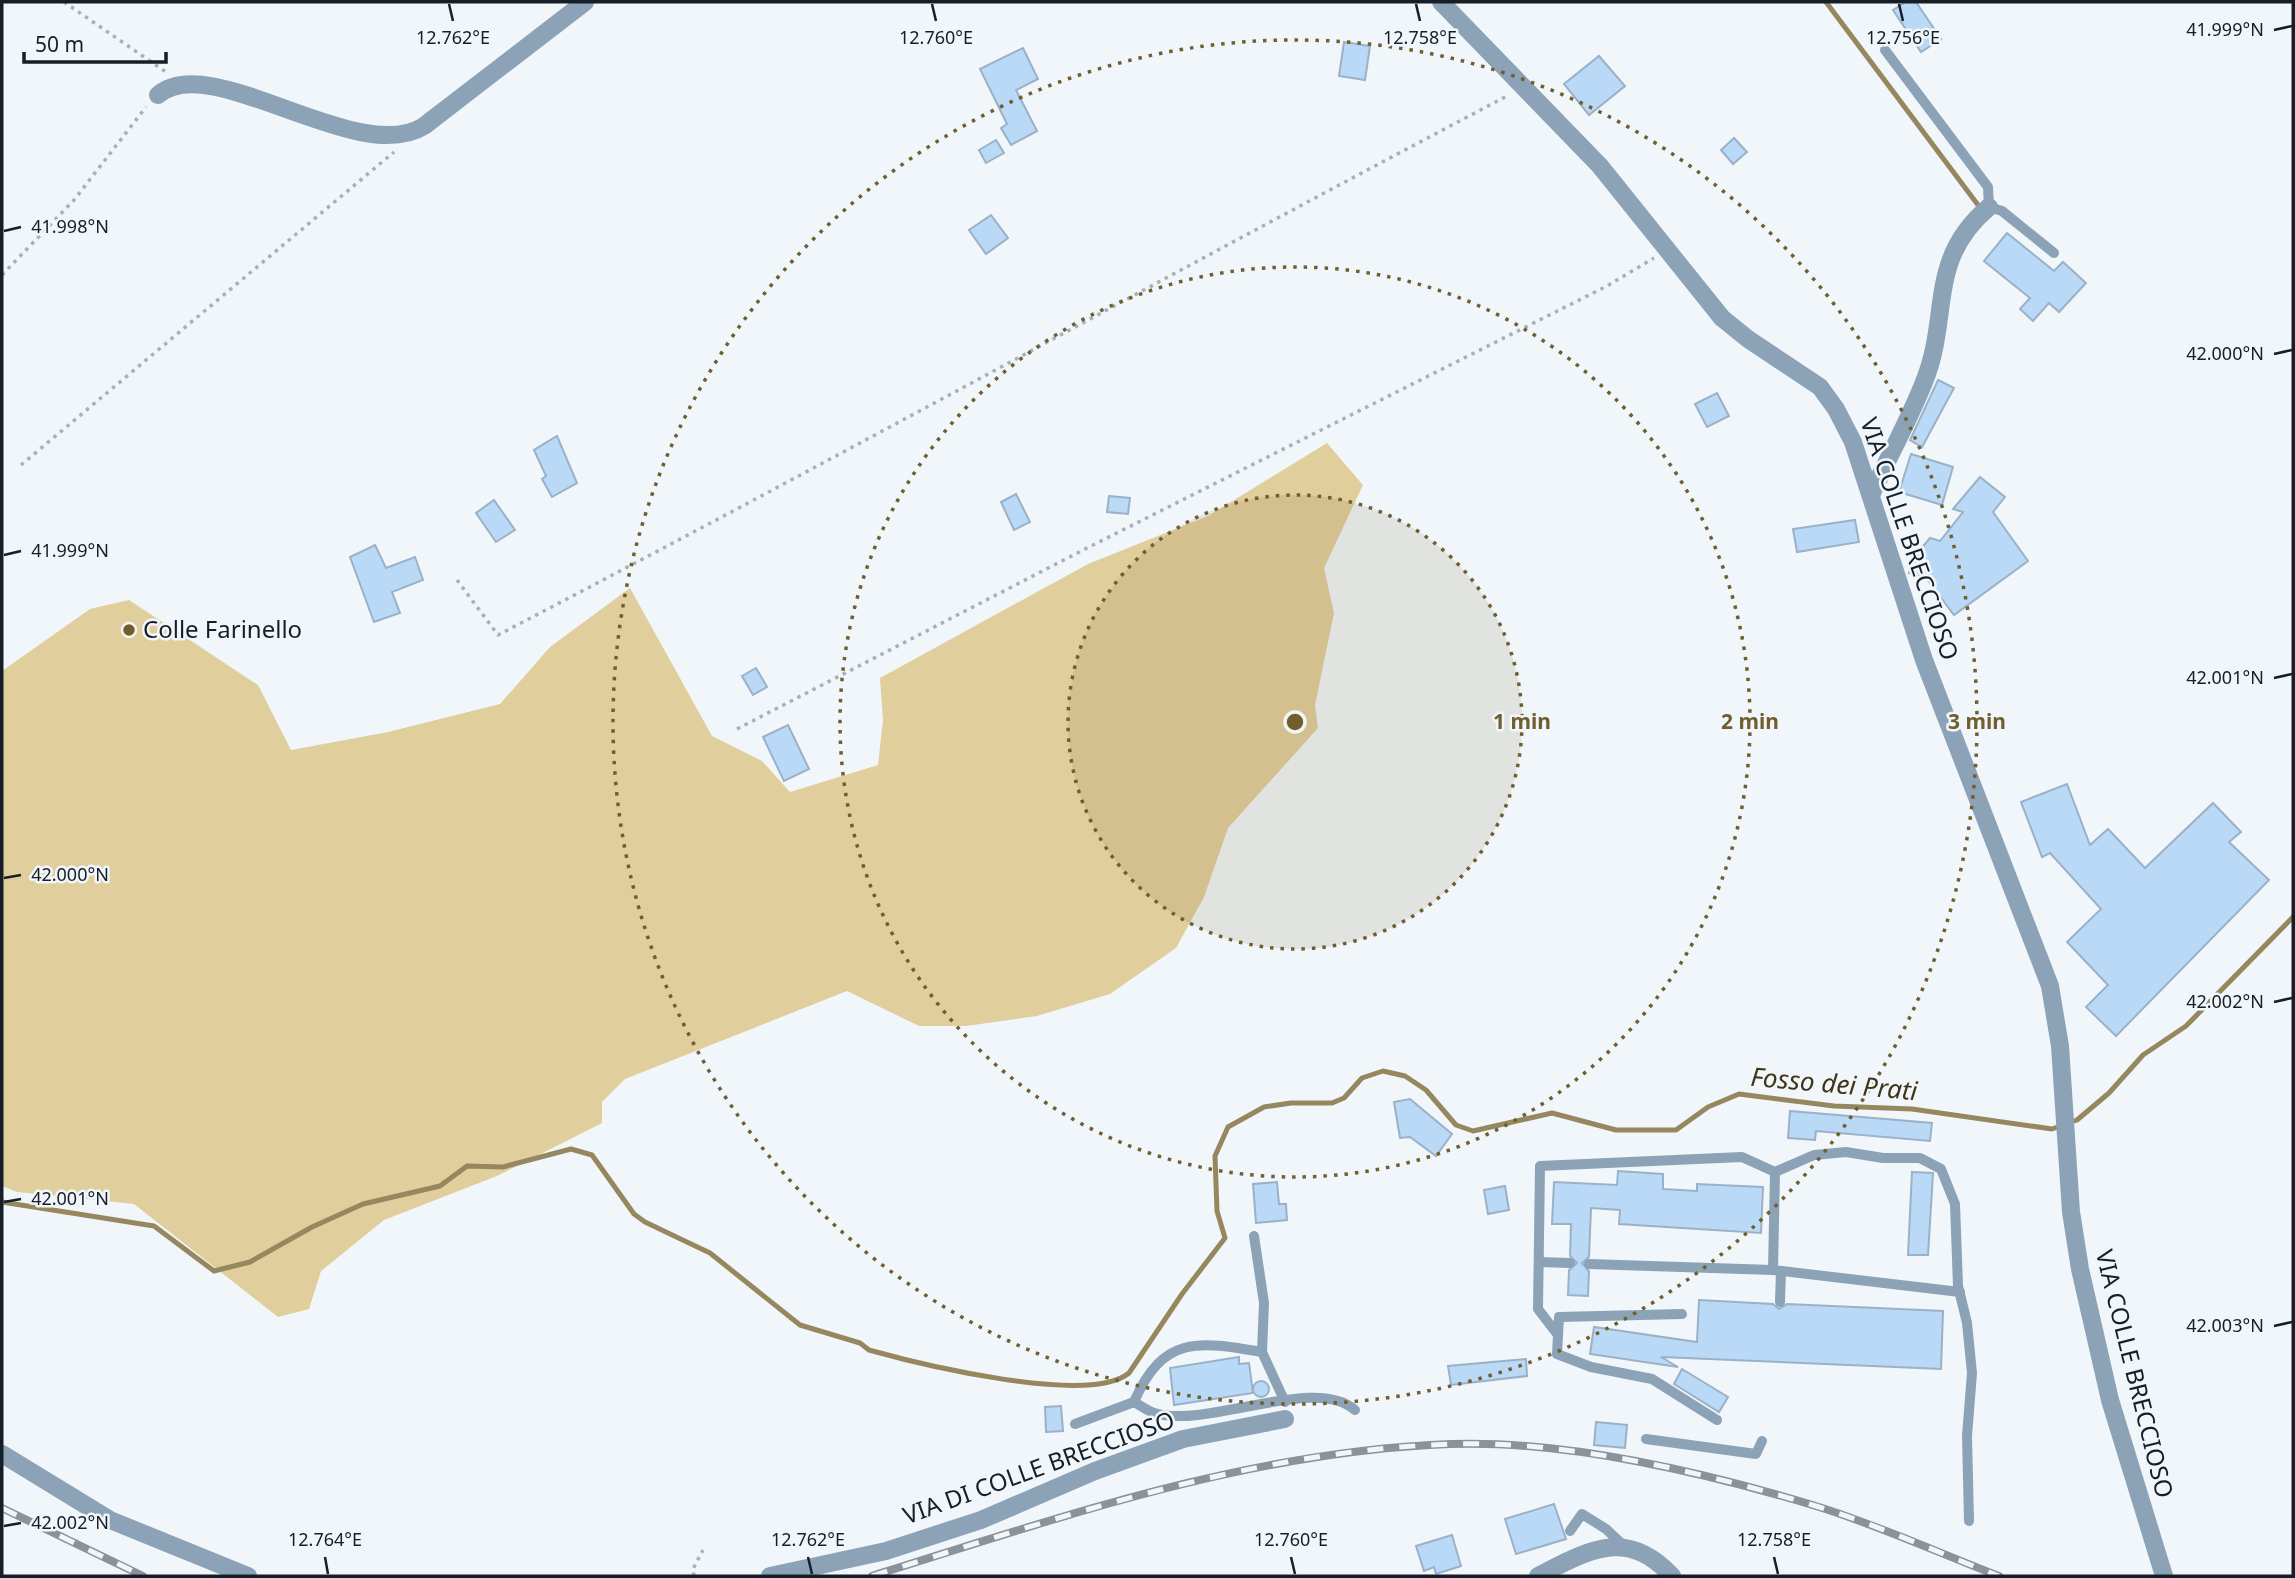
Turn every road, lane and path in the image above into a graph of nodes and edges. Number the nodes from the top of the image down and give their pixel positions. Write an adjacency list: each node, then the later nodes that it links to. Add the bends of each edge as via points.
1 (64, 2): 5 (path)
2 (585, 2): 8 (street)
3 (1441, 2): 6 (street, VIA COLLE BRECCIOSO)
4 (1885, 50): 9 (lane, via 1988,187)
5 (171, 75)
6 (1522, 88): 10 (street, VIA COLLE BRECCIOSO, via 1606,173); 15 (path, via 498,635)
7 (158, 95): 8 (street, via 176,86 218,89 383,137); 12 (path, via 74,200)
8 (425, 126): 13 (path)
9 (1989, 207): 11 (lane, via 2001,211); 14 (street, via 1957,240 1925,380)
10 (1667, 250): 14 (street, VIA COLLE BRECCIOSO, via 1730,325 1825,393 1853,442); 16 (path, via 1595,292)
11 (2054, 253)
12 (2, 275)
13 (21, 465)
14 (1872, 493): 45 (street, VIA COLLE BRECCIOSO, via 1934,687 2050,986 2074,1232 2087,1306 2116,1421)
15 (457, 580)
16 (737, 729)
17 (1775, 1171): 19 (lane, via 1742,1157 1540,1166); 22 (lane); 23 (lane, via 1814,1155 1846,1152 1920,1158 1941,1169 1955,1204)
18 (1254, 1236): 27 (lane, via 1264,1303)
19 (1539, 1262): 20 (lane); 26 (lane, via 1538,1309)
20 (1570, 1263)
21 (1589, 1264): 22 (lane)
22 (1777, 1271): 23 (lane); 24 (lane)
23 (1960, 1292): 36 (lane, via 1972,1373 1967,1436)
24 (1780, 1302)
25 (1682, 1314): 26 (lane, via 1559,1317)
26 (1558, 1335): 31 (lane, via 1557,1354 1591,1367 1652,1379)
27 (1262, 1352): 28 (lane, via 1208,1342 1161,1357); 29 (lane)
28 (1134, 1402): 29 (lane, via 1158,1414); 32 (lane)
29 (1285, 1410): 30 (lane, via 1318,1398 1346,1402); 42 (street, VIA DI COLLE BRECCIOSO, via 1183,1439 981,1520 886,1550)
30 (1355, 1410)
31 (1717, 1420)
32 (1075, 1424)
33 (1646, 1439): 34 (lane, via 1756,1454)
34 (1762, 1441)
35 (2, 1454): 40 (street, via 110,1520)
36 (1969, 1521)
37 (1570, 1531): 38 (lane, via 1582,1514)
38 (1624, 1546): 43 (street, via 1584,1552); 44 (street, via 1657,1560)
39 (703, 1550): 41 (path)
40 (247, 1576)
41 (694, 1576)
42 (770, 1576)
43 (1538, 1576)
44 (1672, 1576)
45 (2164, 1576)

